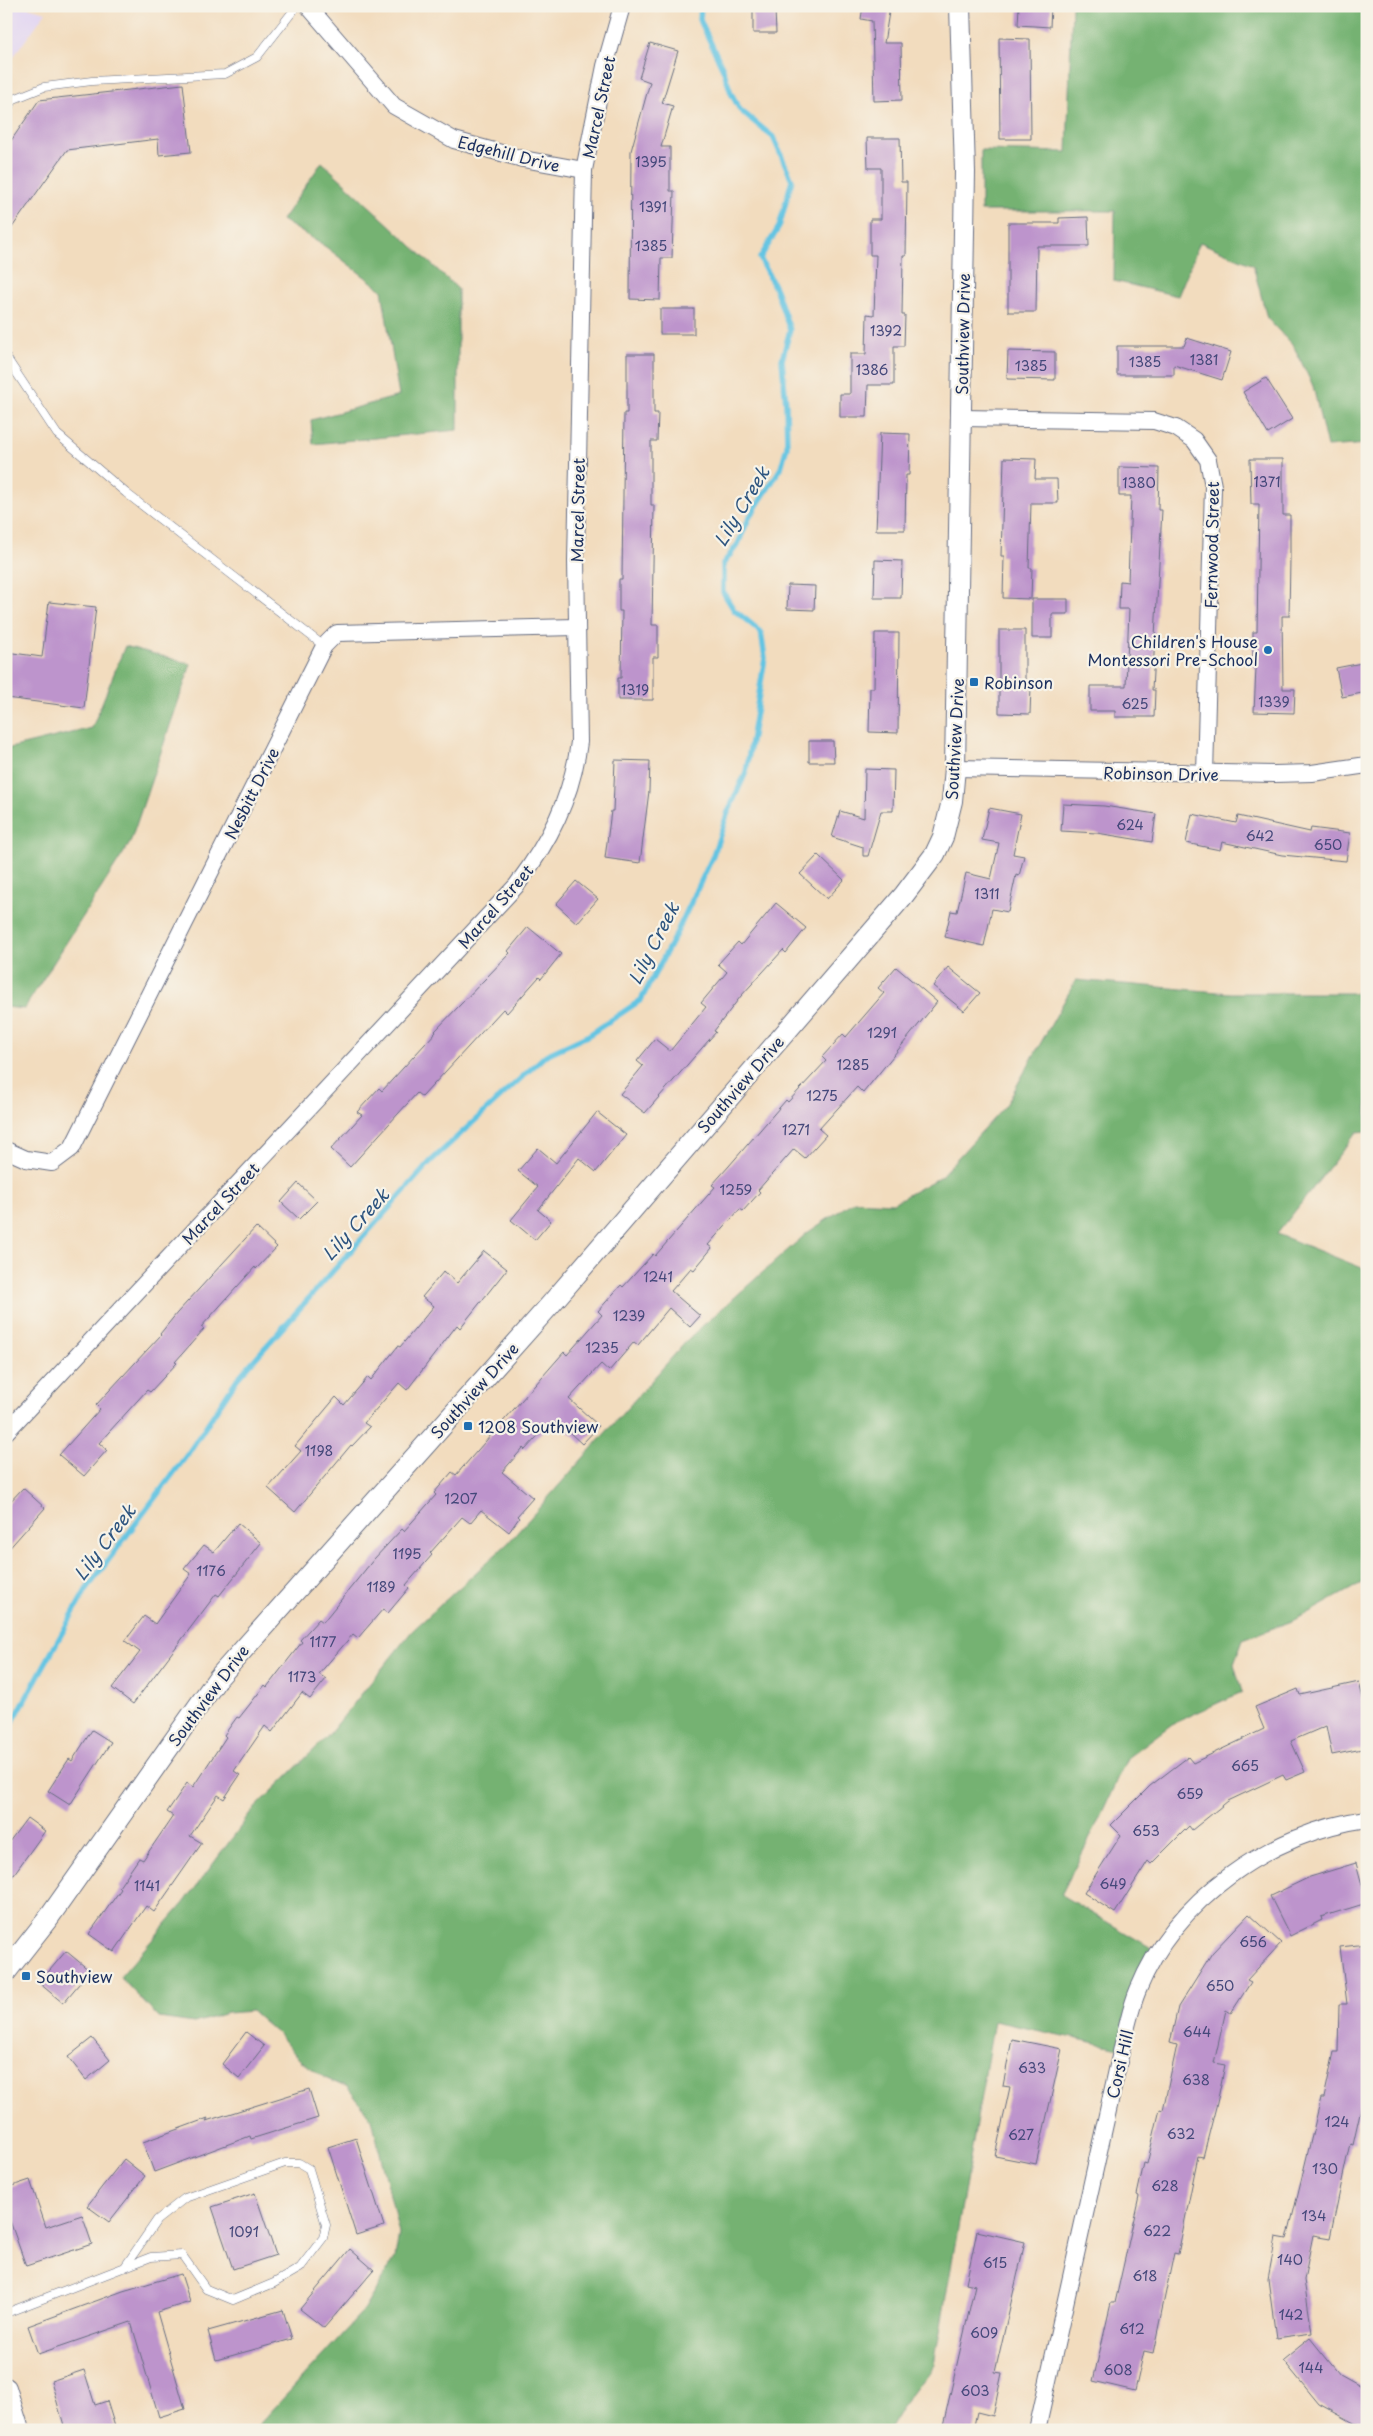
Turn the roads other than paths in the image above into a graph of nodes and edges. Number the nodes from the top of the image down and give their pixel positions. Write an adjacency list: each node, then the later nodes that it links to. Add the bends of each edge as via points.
1 (297, 6): 5 (lane, via 257,57 225,74 92,81 44,87 14,99)
2 (308, 6): 6 (street, Edgehill Drive, via 394,106 454,140 523,159)
3 (622, 6): 6 (street, Marcel Street, via 605,66)
4 (960, 6): 8 (street, Southview Drive, via 965,172)
5 (6, 111)
6 (584, 170): 9 (street, Marcel Street)
7 (6, 356): 10 (lane, via 57,434 126,493)
8 (961, 418): 12 (street, Southview Drive); 13 (street, Fernwood Street, via 1154,421 1187,434 1200,447 1208,460 1213,486)
9 (576, 627): 10 (street, Nesbitt Drive, via 358,631 337,633); 15 (street, Marcel Street, via 579,742 576,765 564,806 535,860 509,893)
10 (324, 646): 14 (street, Nesbitt Drive, via 72,1148 52,1163 26,1159)
11 (1367, 765): 13 (street, Robinson Drive, via 1312,773)
12 (955, 768): 13 (street, Robinson Drive); 17 (street, Southview Drive, via 952,801 943,837 925,869 550,1304 218,1678 44,1924)
13 (1205, 774)
14 (6, 1150)
15 (6, 1432)
16 (1367, 1819): 22 (street, Corsi Hill, via 1301,1836 1242,1868 1194,1908 1173,1931 1149,1968 1139,1988 1125,2034)
17 (6, 1972)
18 (124, 2268): 18 (lane, via 151,2257 182,2255 206,2289 233,2300 274,2283 300,2268 323,2238 326,2225 309,2169 285,2163 185,2198 157,2220); 19 (lane)
19 (6, 2313)
20 (6, 2388): 21 (street)
21 (19, 2430)
22 (1037, 2430)

